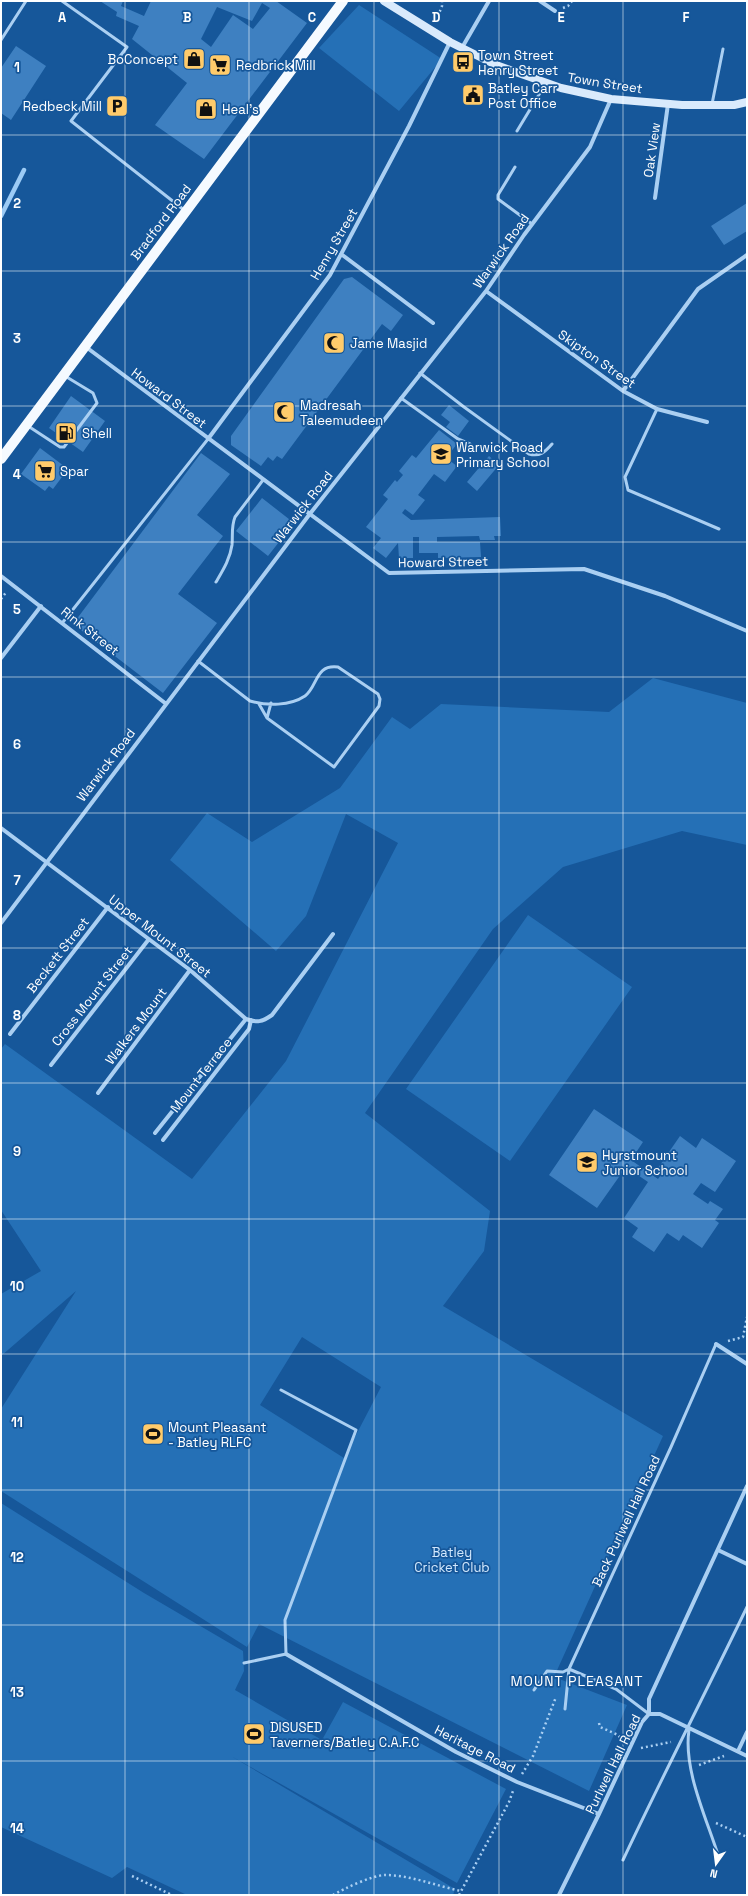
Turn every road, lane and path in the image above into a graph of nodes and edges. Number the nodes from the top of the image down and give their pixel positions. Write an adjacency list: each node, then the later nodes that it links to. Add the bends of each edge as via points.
1 (26, 1): 10 (lane)
2 (62, 1): 22 (lane, via 128,47 71,121)
3 (343, 1): 22 (main road, Bradford Road)
4 (384, 1): 9 (street, Town Street)
5 (442, 1): 9 (path)
6 (489, 1): 12 (street)
7 (540, 1): 8 (street)
8 (555, 11)
9 (433, 31): 11 (street, Town Street)
10 (1, 40)
11 (450, 42): 12 (street, Town Street); 24 (street, Henry Street)
12 (463, 46): 14 (street, Town Street, via 496,65)
13 (723, 49): 18 (lane)
14 (546, 83): 15 (street, Town Street); 19 (lane)
15 (611, 99): 17 (street, Town Street); 23 (street, Warwick Road, via 590,147)
16 (747, 102): 18 (street, Town Street)
17 (668, 104): 18 (street, Town Street); 21 (street, Oak View)
18 (712, 105)
19 (517, 131)
20 (516, 166): 23 (lane, via 498,199)
21 (655, 198)
22 (186, 211): 28 (main road, Bradford Road)
23 (532, 224): 26 (street, Warwick Road)
24 (341, 254): 27 (street); 36 (street, Henry Street, via 330,275)
25 (747, 255): 31 (street, via 698,289)
26 (486, 291): 29 (street, Warwick Road); 31 (street, Skipton Street)
27 (433, 323)
28 (84, 346): 30 (main road, Bradford Road); 36 (street, Howard Street)
29 (420, 373): 32 (street, Warwick Road); 38 (lane, via 529,454 541,455)
30 (63, 375): 35 (main road, Bradford Road); 35 (lane, via 93,393 97,403 74,436 64,447 60,447)
31 (623, 391): 33 (street, Skipton Street)
32 (401, 398): 37 (lane, via 458,439); 41 (street, Warwick Road)
33 (657, 409): 34 (street, Skipton Street); 42 (lane, via 624,477 628,490)
34 (706, 422)
35 (26, 425): 39 (main road, Bradford Road)
36 (208, 439): 40 (street, Howard Street); 46 (lane)
37 (470, 444)
38 (552, 444)
39 (1, 459)
40 (262, 480): 41 (street, Howard Street); 44 (lane, via 235,517 232,524 230,555)
41 (309, 515): 47 (street, Howard Street, via 389,573 584,569 665,596); 49 (street, Warwick Road)
42 (719, 529)
43 (1, 576): 45 (street, Rink Street)
44 (216, 582)
45 (41, 606): 46 (street, Rink Street); 48 (street)
46 (63, 622): 50 (street, Rink Street)
47 (747, 631)
48 (1, 658)
49 (198, 661): 50 (street, Warwick Road); 52 (lane, via 250,701)
50 (165, 703): 55 (street, Warwick Road)
51 (271, 703): 52 (lane); 53 (lane); 53 (lane, via 288,704 306,695 322,671 331,667 338,667 378,694 380,699 379,706 334,767)
52 (259, 704): 53 (lane)
53 (267, 718)
54 (1, 828): 55 (street, Upper Mount Street)
55 (47, 861): 56 (street, Upper Mount Street); 57 (street, Warwick Road)
56 (108, 907): 59 (street, Upper Mount Street); 62 (street, Beckett Street)
57 (1, 923)
58 (332, 934): 61 (street, via 272,1015 262,1022)
59 (149, 939): 60 (street, Upper Mount Street); 63 (street, Cross Mount Street)
60 (190, 970): 61 (street, Upper Mount Street); 64 (street, Walkers Mount)
61 (249, 1020): 65 (street); 66 (street, Mount Terrace, via 249,1029)
62 (10, 1034)
63 (51, 1065)
64 (98, 1093)
65 (155, 1133)
66 (163, 1140)
67 (747, 1317): 68 (path, via 743,1337)
68 (716, 1344): 69 (street); 77 (lane, Back Purlwell Hall Road)
69 (747, 1364)
70 (281, 1390): 75 (lane, via 356,1430 285,1620)
71 (747, 1486): 72 (street, Purlwell Hall Road)
72 (718, 1550): 73 (street); 81 (street, Purlwell Hall Road, via 649,1699)
73 (747, 1564)
74 (747, 1607): 83 (lane)
75 (286, 1654): 76 (lane); 88 (street, Heritage Road, via 456,1752)
76 (244, 1663)
77 (569, 1669): 78 (lane, via 563,1672 548,1671); 80 (lane, Back Purlwell Hall Road); 81 (lane, via 616,1689)
78 (534, 1690)
79 (556, 1696): 88 (path, via 533,1756)
80 (565, 1709)
81 (649, 1714): 83 (street, via 660,1714); 85 (street, Purlwell Hall Road, via 642,1722)
82 (599, 1723): 85 (path, via 600,1728 618,1735)
83 (689, 1728): 86 (street); 90 (lane, via 686,1744 690,1768); 93 (lane, via 672,1756)
84 (747, 1732): 86 (street)
85 (630, 1750): 89 (street, Purlwell Hall Road)
86 (738, 1751): 87 (street)
87 (747, 1756)
88 (517, 1782): 89 (street, Heritage Road); 95 (path, via 509,1802)
89 (599, 1814): 99 (street, Purlwell Hall Road)
90 (706, 1818): 91 (path); 92 (lane)
91 (747, 1837)
92 (719, 1858)
93 (623, 1860)
94 (132, 1876): 96 (path)
95 (461, 1891): 97 (path, via 384,1875); 98 (path)
96 (172, 1895)
97 (333, 1895)
98 (459, 1895)
99 (559, 1895)

